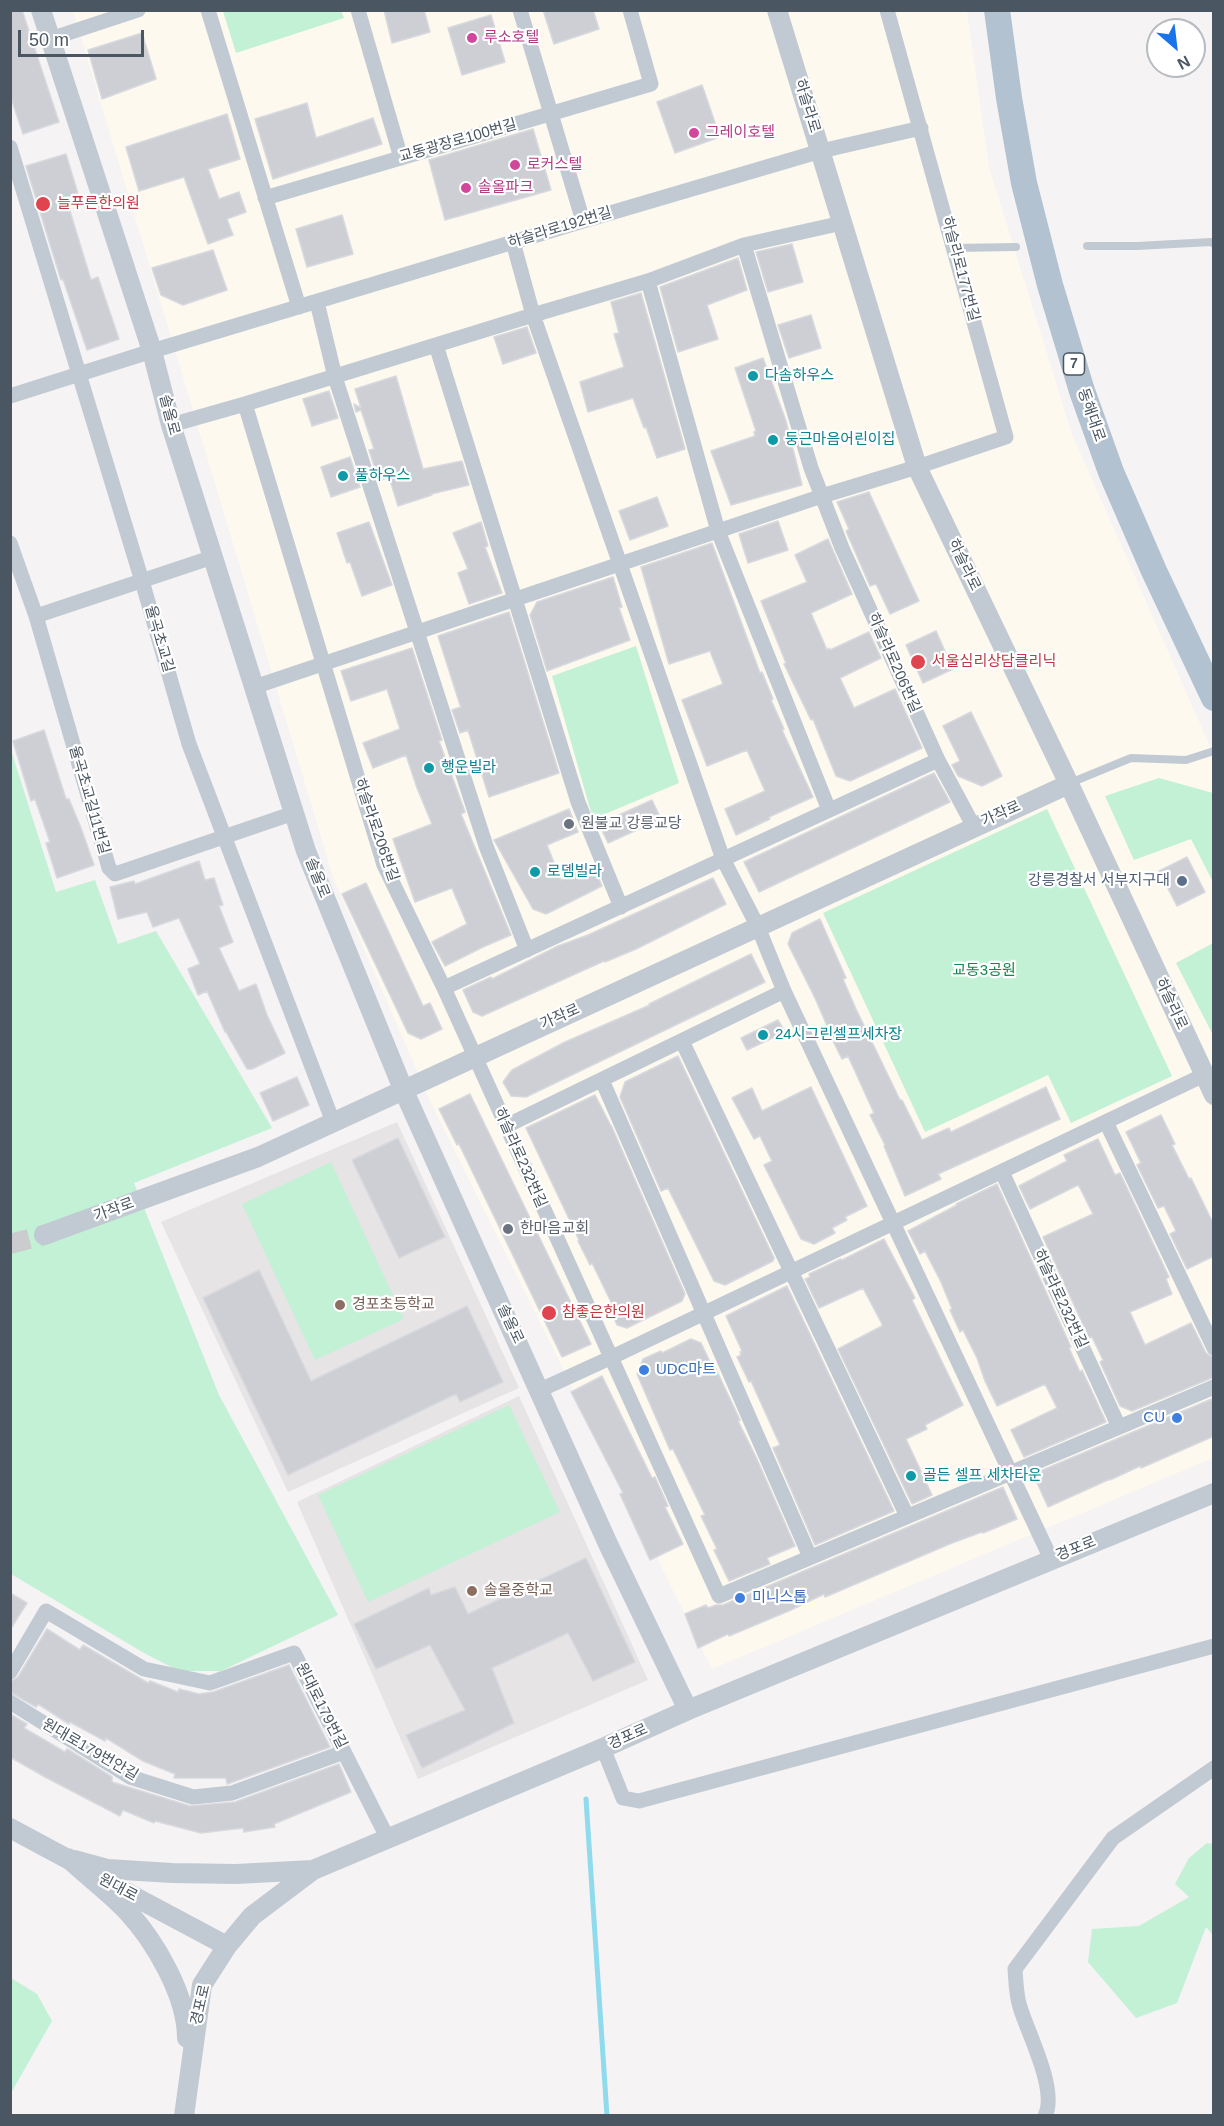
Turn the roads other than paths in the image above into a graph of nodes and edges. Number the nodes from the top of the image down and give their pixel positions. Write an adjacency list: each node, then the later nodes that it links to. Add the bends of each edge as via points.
1 (40, 10): 10 (street, 솔올로)
2 (138, 10): 10 (street)
3 (208, 10): 16 (street)
4 (358, 10): 15 (street)
5 (520, 10): 11 (street)
6 (630, 10): 11 (street, 교동광장로100번길, via 651,84)
7 (777, 10): 14 (street, 하슬라로)
8 (887, 10): 12 (street, 하슬라로177번길)
9 (997, 10): 48 (main road, 동해대로 / 7, via 1024,183 1082,390 1111,472)
10 (50, 39): 30 (street, 솔올로)
11 (551, 114): 15 (street, 교동광장로100번길); 17 (street)
12 (921, 128): 14 (street, 하슬라로192번길); 24 (street, 하슬라로177번길)
13 (11, 147): 31 (street, 율곡초교길)
14 (821, 151): 17 (street, 하슬라로192번길); 18 (street, 하슬라로)
15 (401, 158): 16 (street, 교동광장로100번길)
16 (265, 198): 27 (street)
17 (583, 220): 19 (street, 하슬라로192번길)
18 (842, 223): 21 (street); 36 (street, 하슬라로)
19 (513, 242): 26 (street, 하슬라로192번길); 28 (street)
20 (1214, 244): 22 (lane)
21 (744, 245): 25 (street); 37 (street, 하슬라로206번길)
22 (1087, 246)
23 (1016, 247): 24 (lane)
24 (954, 248): 36 (street, 하슬라로177번길, via 1006,436)
25 (648, 281): 28 (street); 38 (street)
26 (317, 302): 27 (street, 하슬라로192번길); 32 (street)
27 (299, 307): 30 (street, 하슬라로192번길)
28 (533, 315): 29 (street); 41 (street)
29 (436, 345): 32 (street); 43 (street)
30 (152, 351): 31 (street, 하슬라로192번길); 35 (street, 솔올로)
31 (80, 375): 33 (street, 하슬라로192번길); 42 (street, 율곡초교길)
32 (335, 376): 34 (street); 45 (street)
33 (10, 396)
34 (245, 404): 35 (street); 46 (street, 하슬라로206번길)
35 (171, 425): 40 (street, 솔올로)
36 (917, 467): 37 (street); 51 (street, 하슬라로)
37 (822, 496): 38 (street); 50 (street, 하슬라로206번길)
38 (718, 531): 41 (street); 52 (street)
39 (10, 543): 44 (street, 율곡초교길11번길)
40 (213, 557): 42 (street); 47 (street, 솔올로)
41 (620, 564): 43 (street); 56 (street)
42 (142, 581): 44 (street); 55 (street, 율곡초교길, via 189,744)
43 (514, 599): 45 (street); 57 (street, via 578,802)
44 (36, 616): 55 (street, 율곡초교길11번길, via 109,868 115,874)
45 (417, 632): 46 (street); 59 (street, via 486,846)
46 (323, 664): 47 (street); 60 (street, 하슬라로206번길, via 384,865)
47 (254, 687): 53 (street, 솔올로)
48 (1214, 698)
49 (1214, 751): 51 (lane, via 1186,760 1131,758)
50 (938, 760): 52 (street); 54 (street, 하슬라로206번길)
51 (1069, 784): 54 (street, 가작로); 64 (street, 하슬라로)
52 (829, 810): 56 (street)
53 (294, 813): 55 (street, 율곡초교길11번길); 66 (street, 솔올로)
54 (974, 827): 58 (street, 가작로)
55 (225, 838): 68 (street, 율곡초교길)
56 (723, 859): 57 (street); 58 (street)
57 (621, 907): 59 (street)
58 (758, 927): 61 (street); 63 (street, 가작로)
59 (527, 950): 60 (street)
60 (444, 988): 63 (street, 하슬라로206번길)
61 (784, 991): 62 (street); 72 (street)
62 (682, 1041): 65 (street); 74 (street)
63 (474, 1056): 66 (street, 가작로); 70 (street, 하슬라로232번길)
64 (1204, 1075): 67 (street, 하슬라로); 69 (street)
65 (602, 1080): 70 (street); 75 (street)
66 (403, 1089): 68 (street, 가작로); 79 (street, 솔올로)
67 (1214, 1095)
68 (333, 1122): 73 (street, 가작로, via 258,1157)
69 (1106, 1122): 71 (street); 76 (street)
70 (506, 1126): 77 (street, 하슬라로232번길)
71 (1002, 1172): 72 (street); 80 (street, 하슬라로232번길)
72 (893, 1223): 74 (street); 81 (street)
73 (44, 1235)
74 (791, 1272): 75 (street); 83 (street)
75 (704, 1313): 77 (street); 84 (street)
76 (1214, 1348)
77 (610, 1358): 79 (street); 84 (street, 하슬라로232번길, via 719,1596)
78 (1214, 1387): 80 (street)
79 (540, 1390): 89 (street, 솔올로)
80 (1119, 1426): 81 (street)
81 (1010, 1472): 83 (street); 85 (street)
82 (1214, 1493): 85 (street, 경포로)
83 (907, 1516): 84 (street)
84 (810, 1557)
85 (1051, 1560): 89 (street, 경포로)
86 (1214, 1646): 90 (street, via 639,1801 623,1798)
87 (10, 1672): 91 (street, 원대로179번길, via 46,1611 144,1669 210,1683 294,1653)
88 (10, 1702): 91 (street, 원대로179번안길, via 130,1777 193,1797 232,1793)
89 (688, 1710): 90 (street, 경포로)
90 (603, 1748): 94 (street, 경포로)
91 (344, 1752): 94 (street, 원대로179번길)
92 (1214, 1768): 100 (street, via 1113,1838 1015,1969 1019,2004 1047,2083 1048,2109)
93 (10, 1827): 95 (street, 원대로)
94 (388, 1839): 96 (street, 경포로)
95 (68, 1858): 96 (street, via 107,1869 172,1873); 97 (street, 원대로); 98 (street, via 127,1911 167,1966 187,2022)
96 (313, 1870): 97 (street, 경포로, via 252,1916)
97 (227, 1946): 98 (street, 경포로, via 202,1986)
98 (188, 2090): 99 (street, 경포로)
99 (184, 2115)
100 (1044, 2115)

